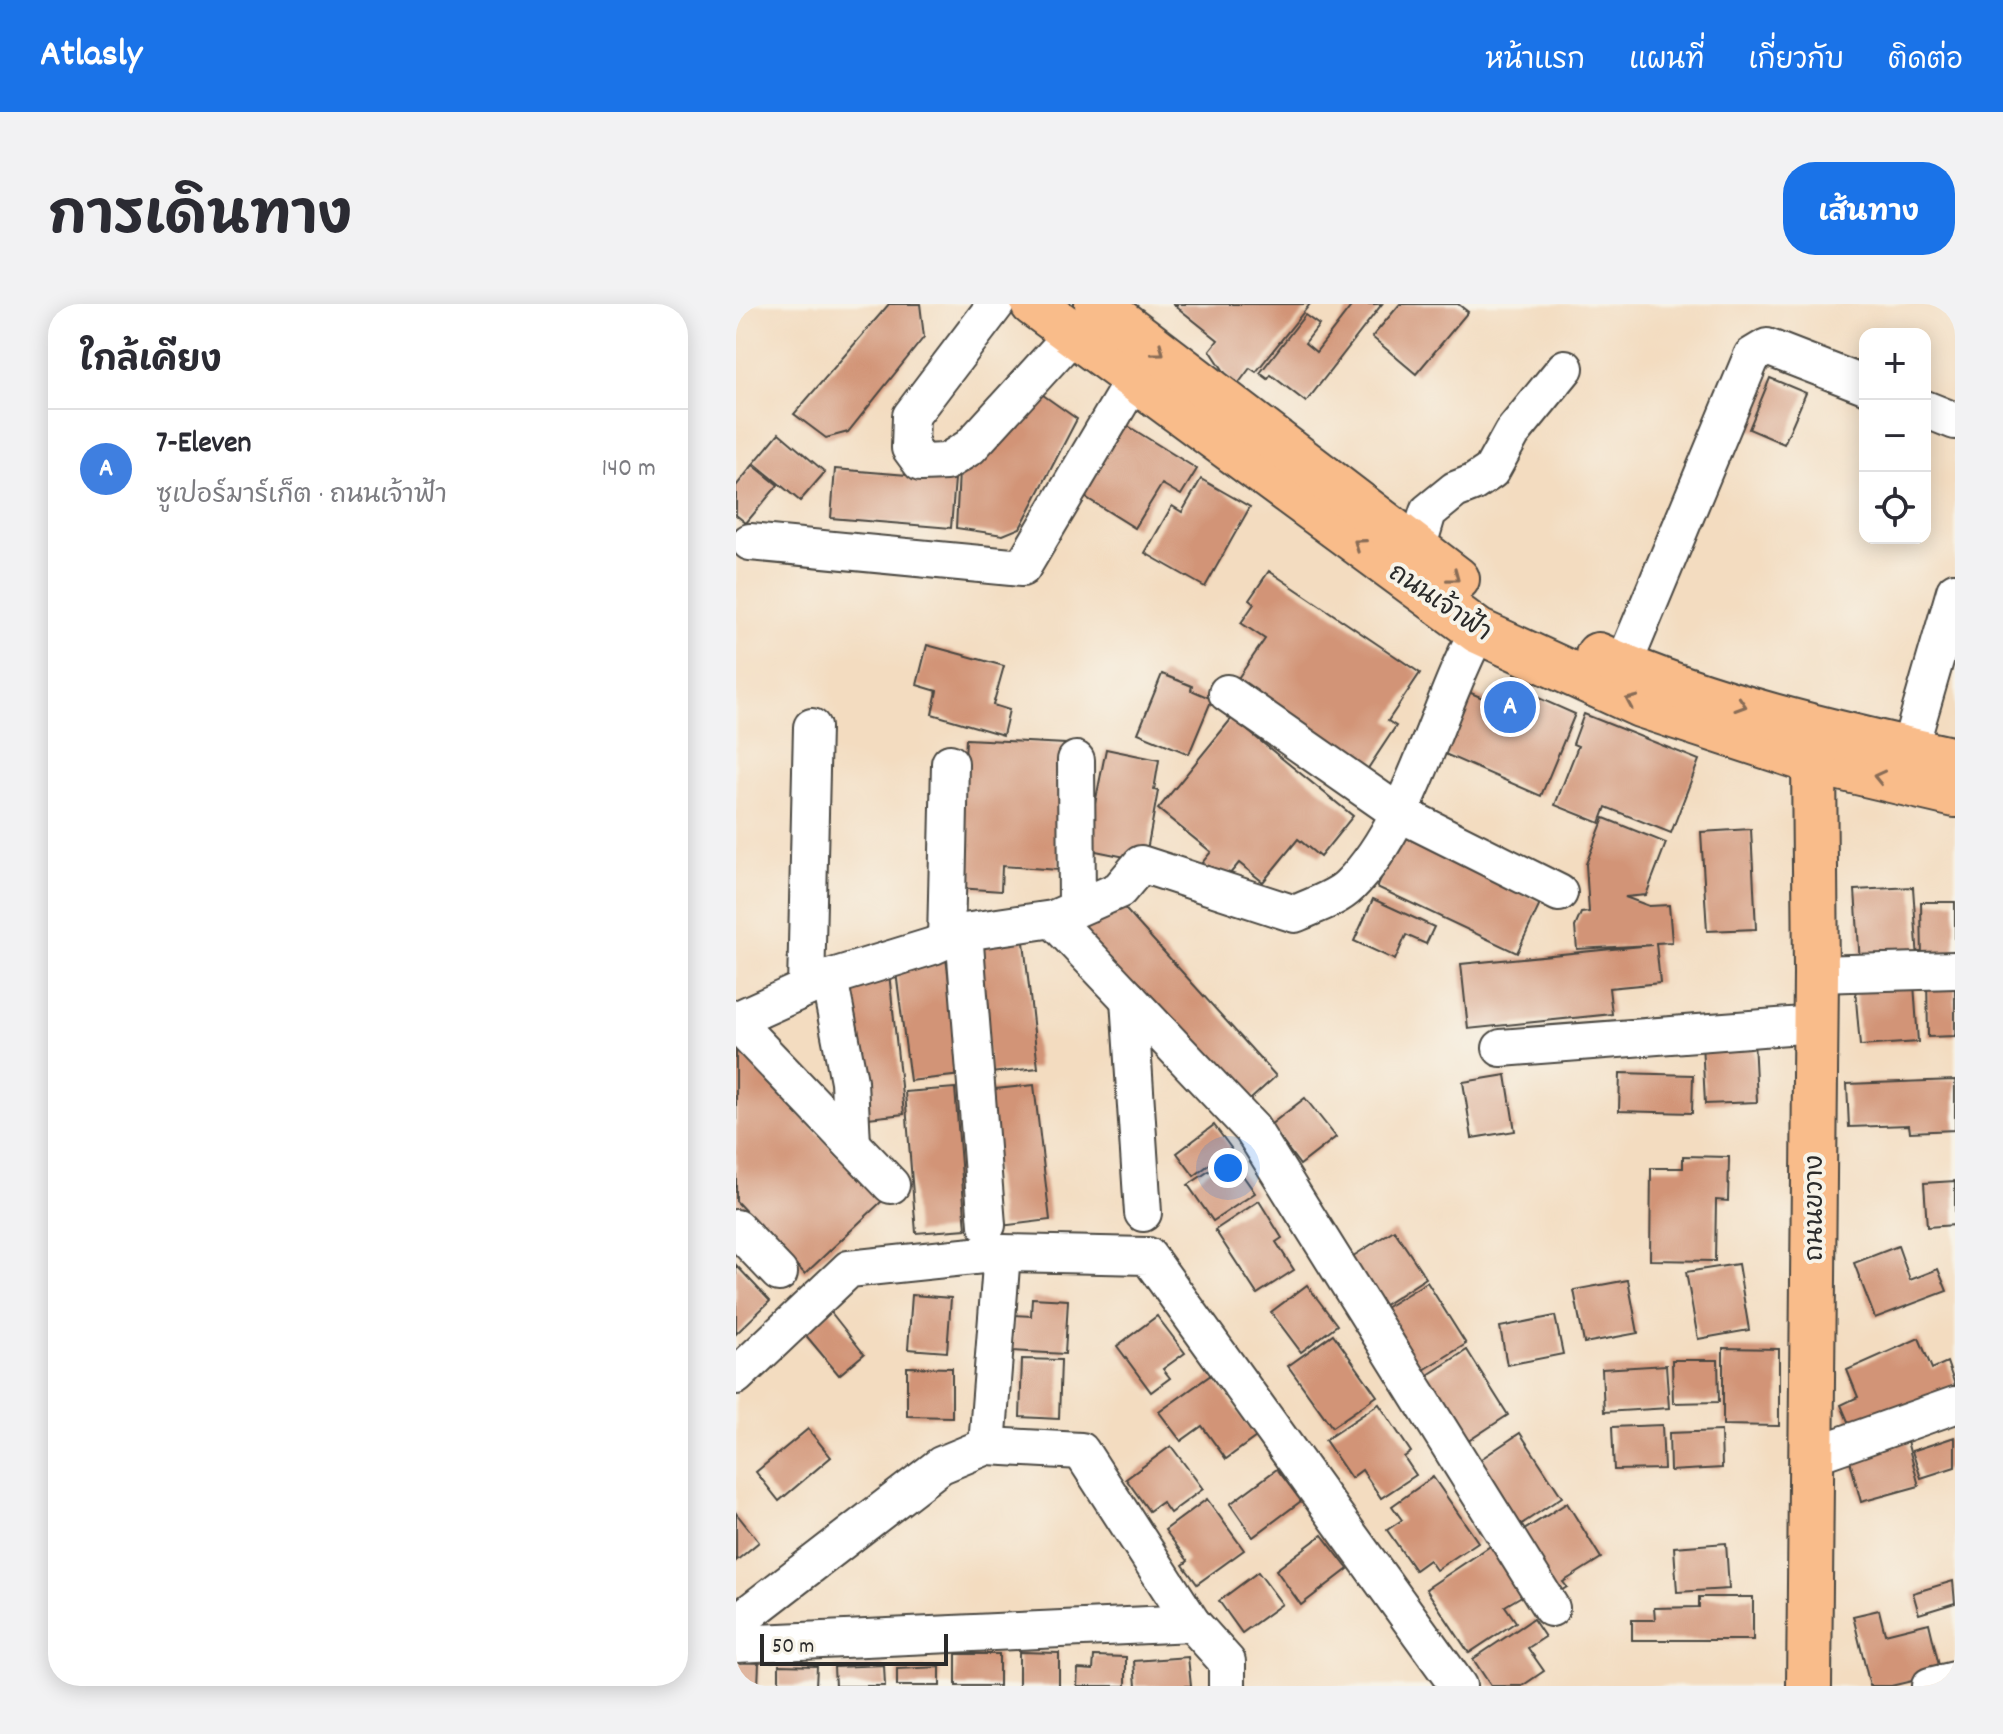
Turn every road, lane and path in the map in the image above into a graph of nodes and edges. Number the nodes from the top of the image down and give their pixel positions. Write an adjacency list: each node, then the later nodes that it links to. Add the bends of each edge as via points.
1 (996, 304): 3 (street, via 911,416 910,448 921,463 946,462 970,447)
2 (1033, 304): 3 (main road, ถนนเจ้าฟ้า)
3 (1085, 319): 5 (main road, ถนนเจ้าฟ้า); 10 (main road, ถนนเจ้าฟ้า, one-way to 10)
4 (1565, 368): 10 (street, via 1512,433 1491,471 1428,512)
5 (1134, 379): 9 (street, via 1022,568); 12 (main road, ถนนเจ้าฟ้า, one-way to 5)
6 (1859, 383): 13 (street, via 1767,347 1752,356)
7 (1931, 411): 8 (street)
8 (1955, 421)
9 (750, 542)
10 (1417, 549): 13 (main road, ถนนเจ้าฟ้า, one-way to 13, via 1499,611)
11 (1955, 591): 17 (street)
12 (1478, 631): 16 (main road, ถนนเจ้าฟ้า, one-way to 12, via 1640,705); 22 (street)
13 (1623, 666): 16 (main road, ถนนเจ้าฟ้า, one-way to 16)
14 (1227, 693): 22 (street)
15 (812, 727): 28 (street)
16 (1816, 746): 17 (main road, ถนนเจ้าฟ้า); 21 (main road, ถนนเจ้าฟ้า, one-way to 16); 27 (main road, ถนนขวาง)
17 (1909, 750): 19 (main road, ถนนเจ้าฟ้า)
18 (1076, 760): 24 (street)
19 (1955, 760)
20 (950, 763): 25 (street)
21 (1955, 795)
22 (1399, 813): 23 (street); 24 (street, via 1380,848 1347,888 1295,914 1141,864 1119,890)
23 (1559, 893)
24 (1065, 913): 25 (street); 29 (street)
25 (955, 937): 28 (street); 37 (street)
26 (1955, 970): 27 (street)
27 (1816, 974): 31 (main road, ถนนขวาง)
28 (818, 983): 30 (street); 33 (street, via 849,1081)
29 (1129, 999): 35 (street); 43 (street, via 1252,1129)
30 (736, 1021): 33 (street)
31 (1815, 1024): 32 (street); 42 (main road, ถนนขวาง)
32 (1501, 1048)
33 (852, 1144): 34 (street)
34 (891, 1185)
35 (1143, 1213)
36 (736, 1228): 38 (street)
37 (994, 1239): 39 (street, via 849,1269); 41 (street); 49 (street, via 1148,1256)
38 (779, 1273)
39 (736, 1376)
40 (1955, 1405): 42 (street)
41 (987, 1446): 44 (street, via 941,1465); 45 (street, via 1081,1451)
42 (1811, 1456): 50 (main road, ถนนขวาง)
43 (1551, 1608)
44 (736, 1623)
45 (1192, 1623): 46 (street); 48 (street, via 1227,1662)
46 (736, 1644)
47 (1955, 1680): 51 (street)
48 (1227, 1686)
49 (1458, 1686)
50 (1809, 1686)
51 (1930, 1686)

